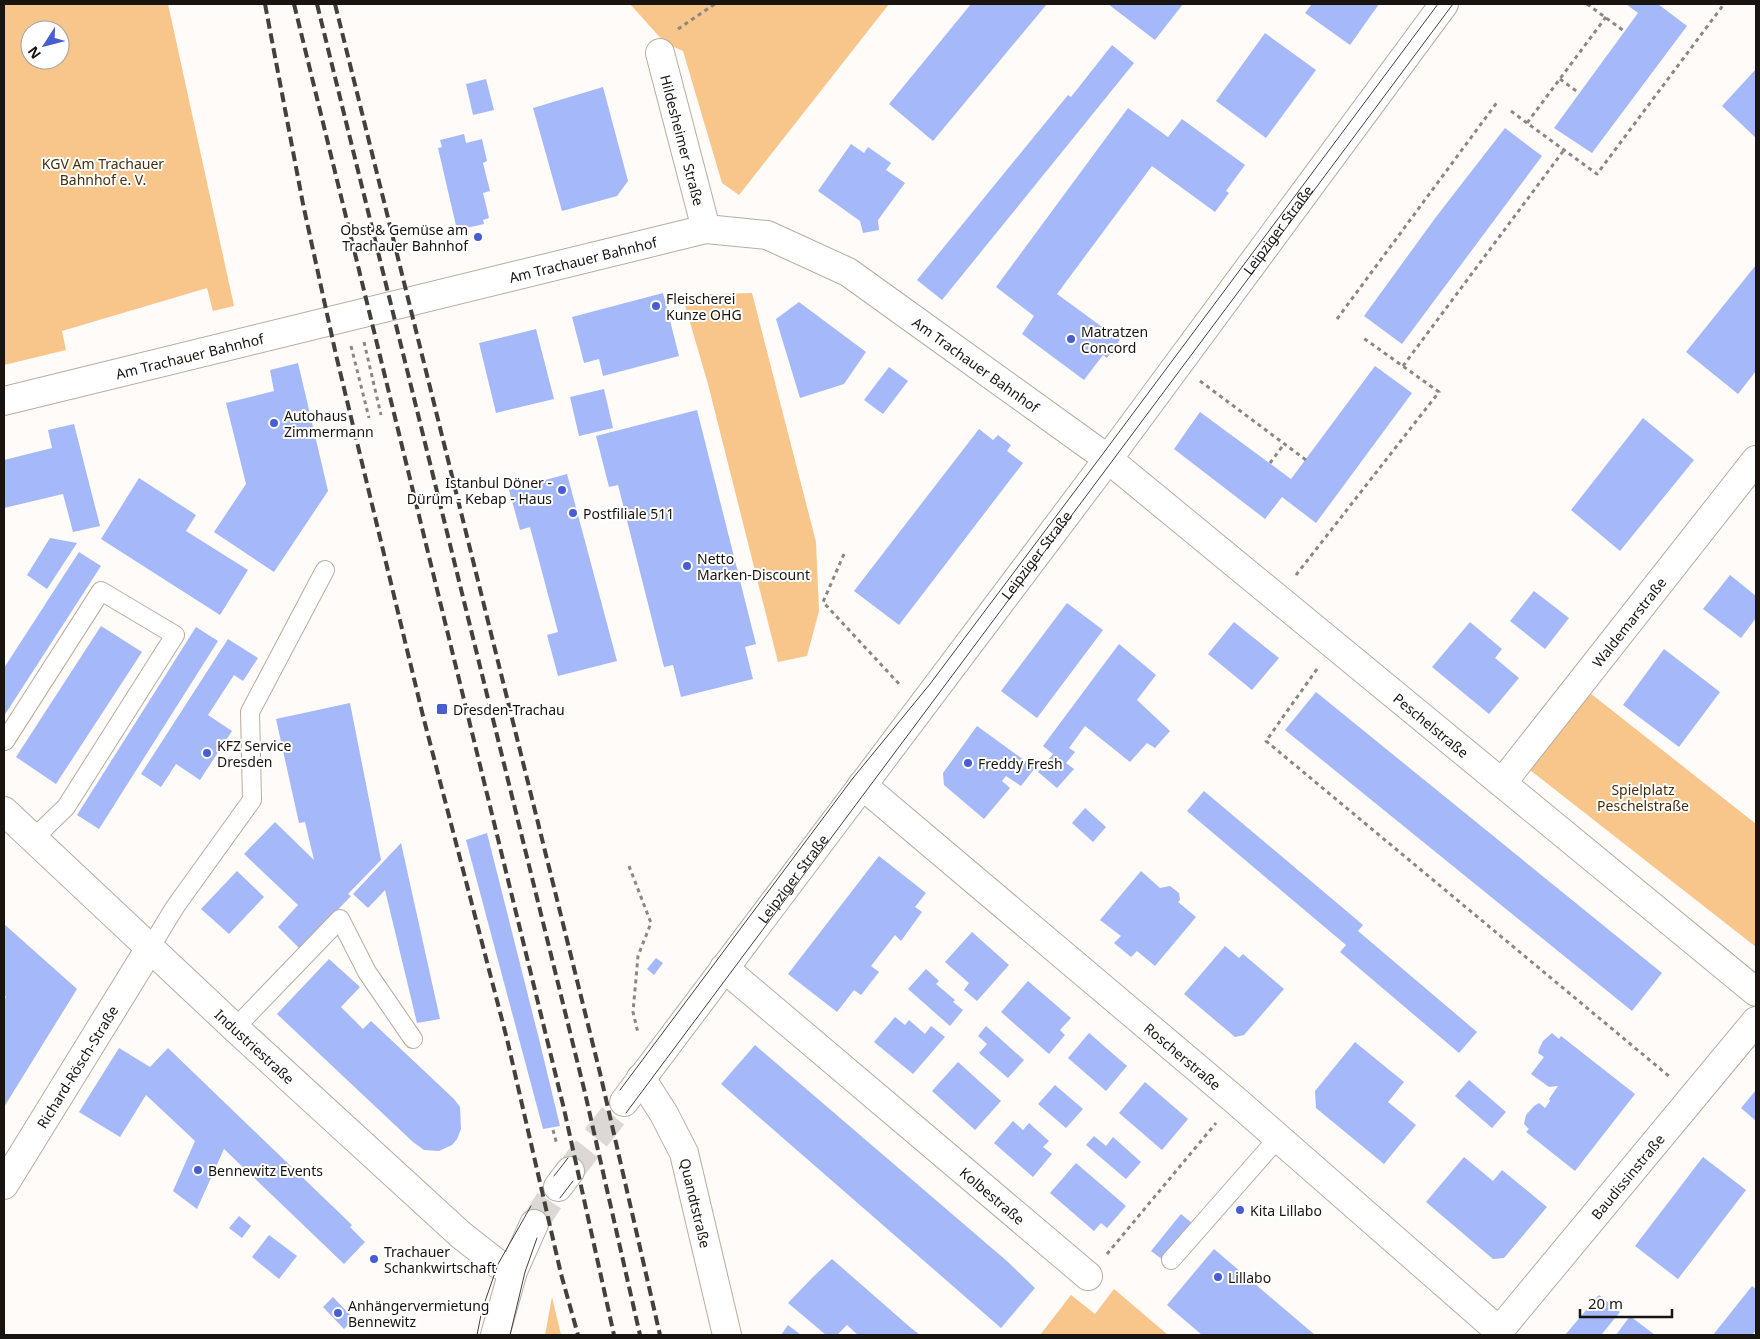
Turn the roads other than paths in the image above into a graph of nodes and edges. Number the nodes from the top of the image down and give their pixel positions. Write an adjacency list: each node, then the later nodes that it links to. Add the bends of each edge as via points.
1 (1444, 4): 5 (street, Leipziger Straße)
2 (660, 53): 3 (street, Hildesheimer Straße)
3 (706, 229): 4 (street, Am Trachauer Bahnhof); 5 (street, Am Trachauer Bahnhof, via 768,235 848,272)
4 (4, 401)
5 (1108, 459): 9 (street, Peschelstraße); 10 (street, Leipziger Straße)
6 (1756, 460): 9 (street, Waldemarstraße)
7 (325, 570): 13 (lane, via 250,712 252,800 175,907)
8 (5, 741): 12 (lane, via 101,591 175,636 66,807)
9 (1502, 783): 15 (street, Peschelstraße)
10 (862, 785): 14 (street, Leipziger Straße); 21 (street, Roscherstraße)
11 (4, 811): 12 (street, Industriestraße)
12 (33, 838): 13 (street, Industriestraße)
13 (150, 948): 17 (street, Industriestraße); 22 (street, Richard-Rösch-Straße)
14 (724, 968): 19 (street, Leipziger Straße); 26 (street, Kolbestraße)
15 (1756, 992)
16 (1756, 1021): 27 (street, Baudissinstraße)
17 (235, 1028): 18 (lane, via 340,919 367,972); 25 (street, Industriestraße, via 461,1235 498,1264)
18 (413, 1039)
19 (649, 1068): 20 (street, Leipziger Straße); 29 (street, Quandtstraße, via 664,1114 684,1153)
20 (624, 1102)
21 (1278, 1138): 24 (lane); 27 (street, Roscherstraße)
22 (4, 1185)
23 (534, 1224): 25 (street)
24 (1171, 1260)
25 (514, 1271): 28 (street)
26 (1088, 1276)
27 (1501, 1333)
28 (495, 1335)
29 (727, 1335)

